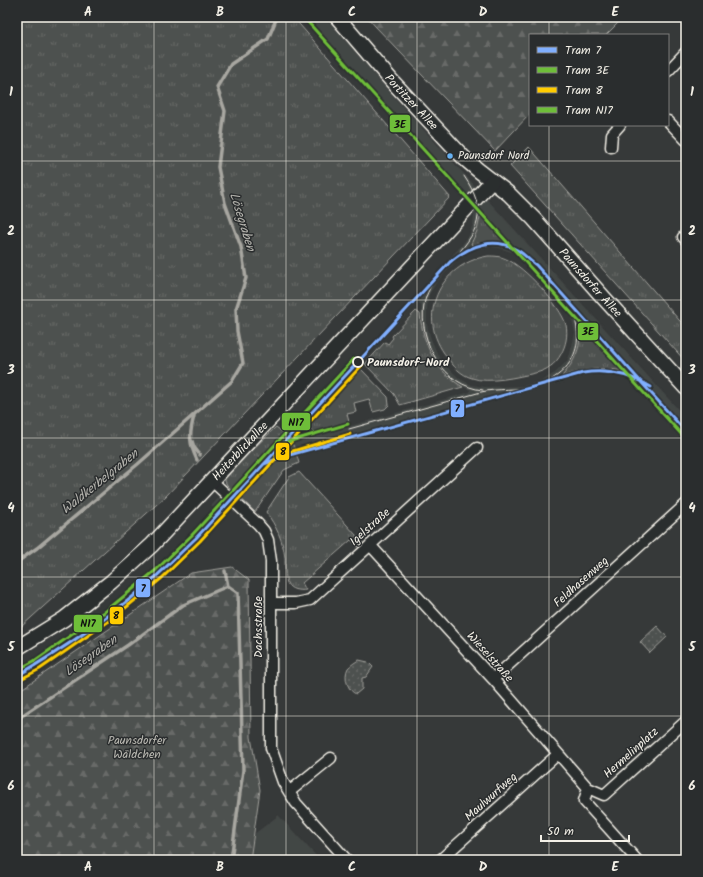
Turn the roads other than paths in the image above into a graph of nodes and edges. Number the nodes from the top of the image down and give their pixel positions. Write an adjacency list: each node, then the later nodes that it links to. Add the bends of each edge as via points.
1 (337, 17): 8 (main road, Portitzer Allee, via 391,80 470,163)
2 (686, 52): 3 (street)
3 (669, 70)
4 (669, 122): 6 (street)
5 (619, 126): 7 (street, via 612,134)
6 (686, 140)
7 (610, 147)
8 (492, 181): 9 (main road, Paunsdorfer Allee, via 534,219); 11 (main road, Heiterblickallee)
9 (686, 388)
10 (477, 448): 13 (street, Igelstraße)
11 (212, 481): 14 (street, Dachsstraße, via 258,524 266,535 271,552); 15 (main road, Heiterblickallee, via 152,545 112,582 64,619)
12 (686, 504): 16 (street, Feldhasenweg)
13 (370, 545): 14 (street, Igelstraße, via 310,600 296,604); 16 (street, Wieselstraße)
14 (271, 603): 21 (street, Dachsstraße, via 271,748)
15 (17, 648)
16 (493, 679): 18 (street, Wieselstraße)
17 (686, 721): 20 (street, Hermelinplatz, via 604,795)
18 (558, 754): 20 (street, Wieselstraße); 23 (street, Maulwurfweg)
19 (331, 758): 21 (street)
20 (588, 788): 24 (street, via 584,801)
21 (289, 792): 22 (street, Dachsstraße)
22 (347, 860)
23 (440, 860)
24 (637, 860)

